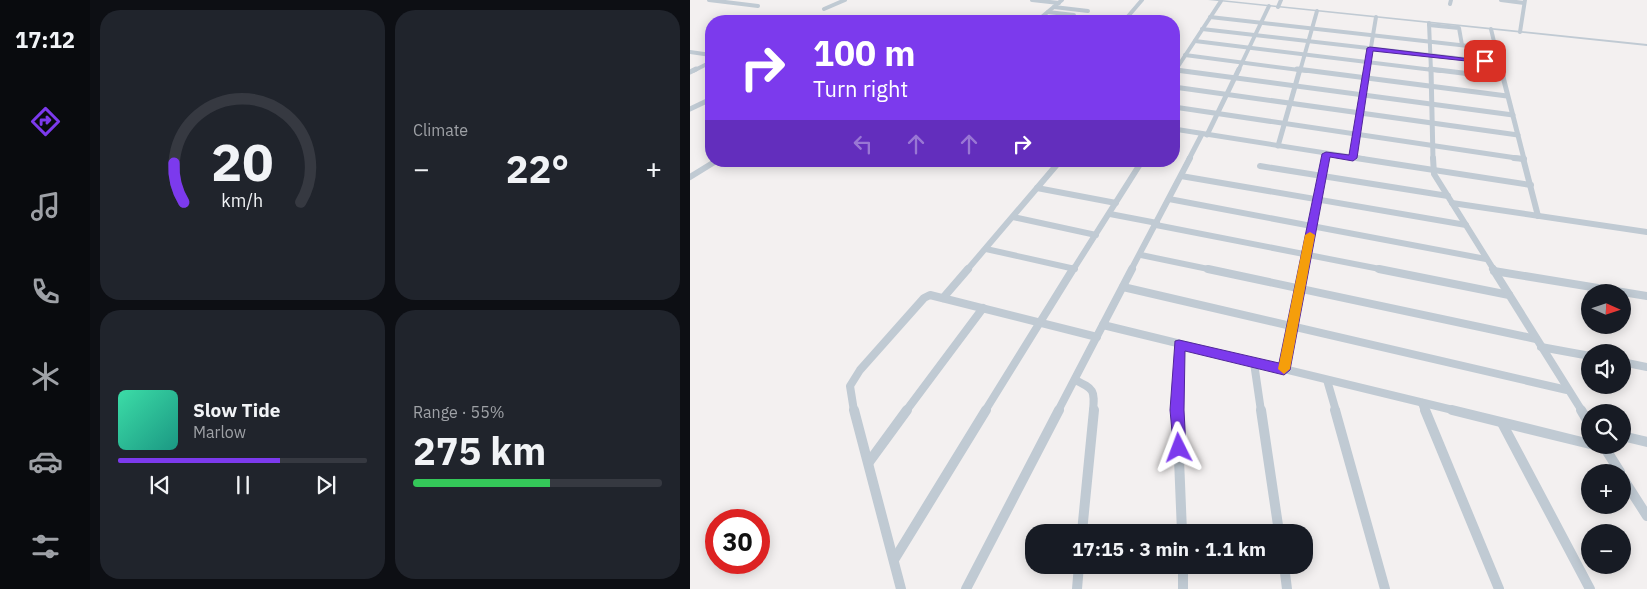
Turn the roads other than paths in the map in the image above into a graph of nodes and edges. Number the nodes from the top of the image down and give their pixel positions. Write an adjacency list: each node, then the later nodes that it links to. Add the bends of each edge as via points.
1 (710, 0): 11 (street)
2 (845, 0): 15 (street)
3 (1032, 0): 8 (street)
4 (1142, 0): 21 (street)
5 (1210, 0): 9 (street)
6 (1281, 0): 14 (street)
7 (1501, 0): 10 (street)
8 (1060, 1): 13 (street)
9 (1221, 1): 12 (street); 22 (street)
10 (1524, 2): 29 (street)
11 (758, 6)
12 (1269, 6): 14 (street); 24 (street)
13 (1054, 7): 16 (street); 18 (street)
14 (1278, 7): 17 (street)
15 (824, 9)
16 (1088, 11)
17 (1317, 11): 23 (street); 26 (street)
18 (1048, 12): 19 (street); 20 (street)
19 (1044, 15)
20 (1074, 15)
21 (1129, 15)
22 (1210, 17): 24 (street); 27 (street)
23 (1376, 17): 25 (street); 31 (street)
24 (1261, 22): 26 (street); 30 (street)
25 (1429, 24): 28 (street); 34 (street); 35 (street, via 1459,28)
26 (1312, 28): 31 (street); 33 (street)
27 (1202, 29): 30 (street); 32 (street)
28 (1491, 29): 29 (street); 39 (street)
29 (1520, 32): 36 (street)
30 (1255, 35): 33 (street); 37 (street)
31 (1372, 35): 34 (street); 38 (street)
32 (1194, 41): 37 (street); 43 (street)
33 (1308, 41): 38 (street); 42 (street)
34 (1429, 41): 35 (street); 44 (street)
35 (1462, 45): 39 (street)
36 (1647, 45)
37 (1249, 47): 42 (street); 45 (street)
38 (1370, 48): 44 (street); 46 (street)
39 (1496, 49): 48 (street)
40 (690, 52): 41 (street)
41 (705, 54)
42 (1304, 54): 46 (street); 50 (street)
43 (1185, 55): 45 (street); 47 (street)
44 (1430, 55): 48 (street); 51 (street)
45 (1242, 62): 50 (street); 54 (street)
46 (1367, 62): 51 (street); 55 (street)
47 (1180, 63)
48 (1499, 63): 56 (street)
49 (705, 65): 52 (street)
50 (1300, 69): 55 (street); 57 (street)
51 (1430, 70): 56 (street); 58 (street)
52 (690, 72)
53 (1180, 72): 54 (street)
54 (1234, 77): 57 (street); 60 (street)
55 (1366, 78): 58 (street); 61 (street)
56 (1503, 78): 62 (street)
57 (1296, 86): 61 (street); 64 (street)
58 (1430, 86): 62 (street); 65 (street)
59 (1180, 88): 60 (street)
60 (1226, 94): 64 (street); 69 (street)
61 (1364, 95): 65 (street); 68 (street)
62 (1507, 96): 70 (street)
63 (705, 102): 67 (street)
64 (1291, 104): 68 (street); 72 (street)
65 (1431, 104): 70 (street); 71 (street)
66 (1180, 108): 69 (street)
67 (690, 109)
68 (1360, 113): 71 (street); 75 (street)
69 (1217, 114): 72 (street); 74 (street)
70 (1513, 115): 76 (street)
71 (1432, 123): 76 (street); 78 (street)
72 (1285, 124): 75 (street); 77 (street)
73 (1180, 130): 74 (street)
74 (1204, 134): 77 (street); 87 (street)
75 (1357, 134): 78 (street); 80 (street)
76 (1518, 135): 81 (street)
77 (1278, 146): 79 (street)
78 (1432, 146): 81 (street); 86 (street)
79 (1326, 154): 80 (street); 88 (street)
80 (1353, 158): 86 (street)
81 (1524, 159): 90 (street)
82 (1260, 166): 88 (street)
83 (706, 167): 89 (street)
84 (1055, 167): 91 (street)
85 (1138, 167): 95 (street)
86 (1433, 170): 90 (street); 92 (street)
87 (1181, 176): 93 (street); 94 (street)
88 (1322, 176): 92 (street); 94 (street)
89 (690, 177)
90 (1531, 186): 98 (street)
91 (1036, 188): 95 (street); 99 (street)
92 (1448, 196): 96 (street)
93 (1170, 199): 100 (street); 101 (street)
94 (1317, 200): 101 (street); 102 (street)
95 (1116, 203): 97 (street)
96 (1452, 203): 98 (street); 102 (street)
97 (1110, 214): 100 (street); 104 (street)
98 (1538, 216): 103 (street)
99 (1012, 217): 104 (street); 105 (street)
100 (1156, 224): 106 (street); 107 (street)
101 (1312, 226): 107 (street); 108 (street)
102 (1466, 226): 108 (street)
103 (1647, 232)
104 (1096, 235): 109 (street)
105 (986, 249): 109 (street); 115 (street)
106 (1141, 254): 111 (street); 112 (street)
107 (1306, 255): 112 (street); 113 (street)
108 (1486, 259): 110 (street)
109 (1075, 269): 117 (street)
110 (1494, 271): 113 (street); 114 (street)
111 (1123, 287): 118 (street); 119 (street)
112 (1299, 288): 119 (street); 121 (street)
113 (1509, 296): 121 (street)
114 (1647, 296)
115 (944, 298): 116 (street); 137 (street, via 924,298 860,370 850,386)
116 (983, 308): 117 (street); 137 (street)
117 (1040, 322): 120 (street); 143 (street)
118 (1103, 325): 120 (street); 122 (street)
119 (1292, 326): 127 (street); 130 (street)
120 (1097, 337): 128 (street)
121 (1538, 343): 123 (street); 130 (street)
122 (1179, 345): 124 (street); 141 (street, via 1177,410)
123 (1581, 354)
124 (1254, 363): 127 (street); 142 (street)
125 (1631, 364): 126 (street)
126 (1647, 367)
127 (1284, 370): 129 (street)
128 (1075, 380): 140 (street, via 1091,388 1095,395); 148 (street)
129 (1327, 380): 131 (street); 152 (street)
130 (1567, 390): 132 (street)
131 (1422, 403): 133 (street); 153 (street)
132 (1581, 411)
133 (1502, 423): 136 (street); 154 (street)
134 (1631, 438): 135 (street)
135 (1647, 442)
136 (1581, 443)
137 (869, 462): 143 (street)
138 (1631, 491): 139 (street)
139 (1647, 516)
140 (1083, 524)
141 (1182, 524)
142 (1278, 524)
143 (894, 560): 147 (street)
144 (1078, 574): 149 (street)
145 (1183, 574): 150 (street)
146 (1285, 574): 151 (street)
147 (901, 589)
148 (966, 589)
149 (1077, 589)
150 (1183, 589)
151 (1287, 589)
152 (1385, 589)
153 (1499, 589)
154 (1590, 589)

